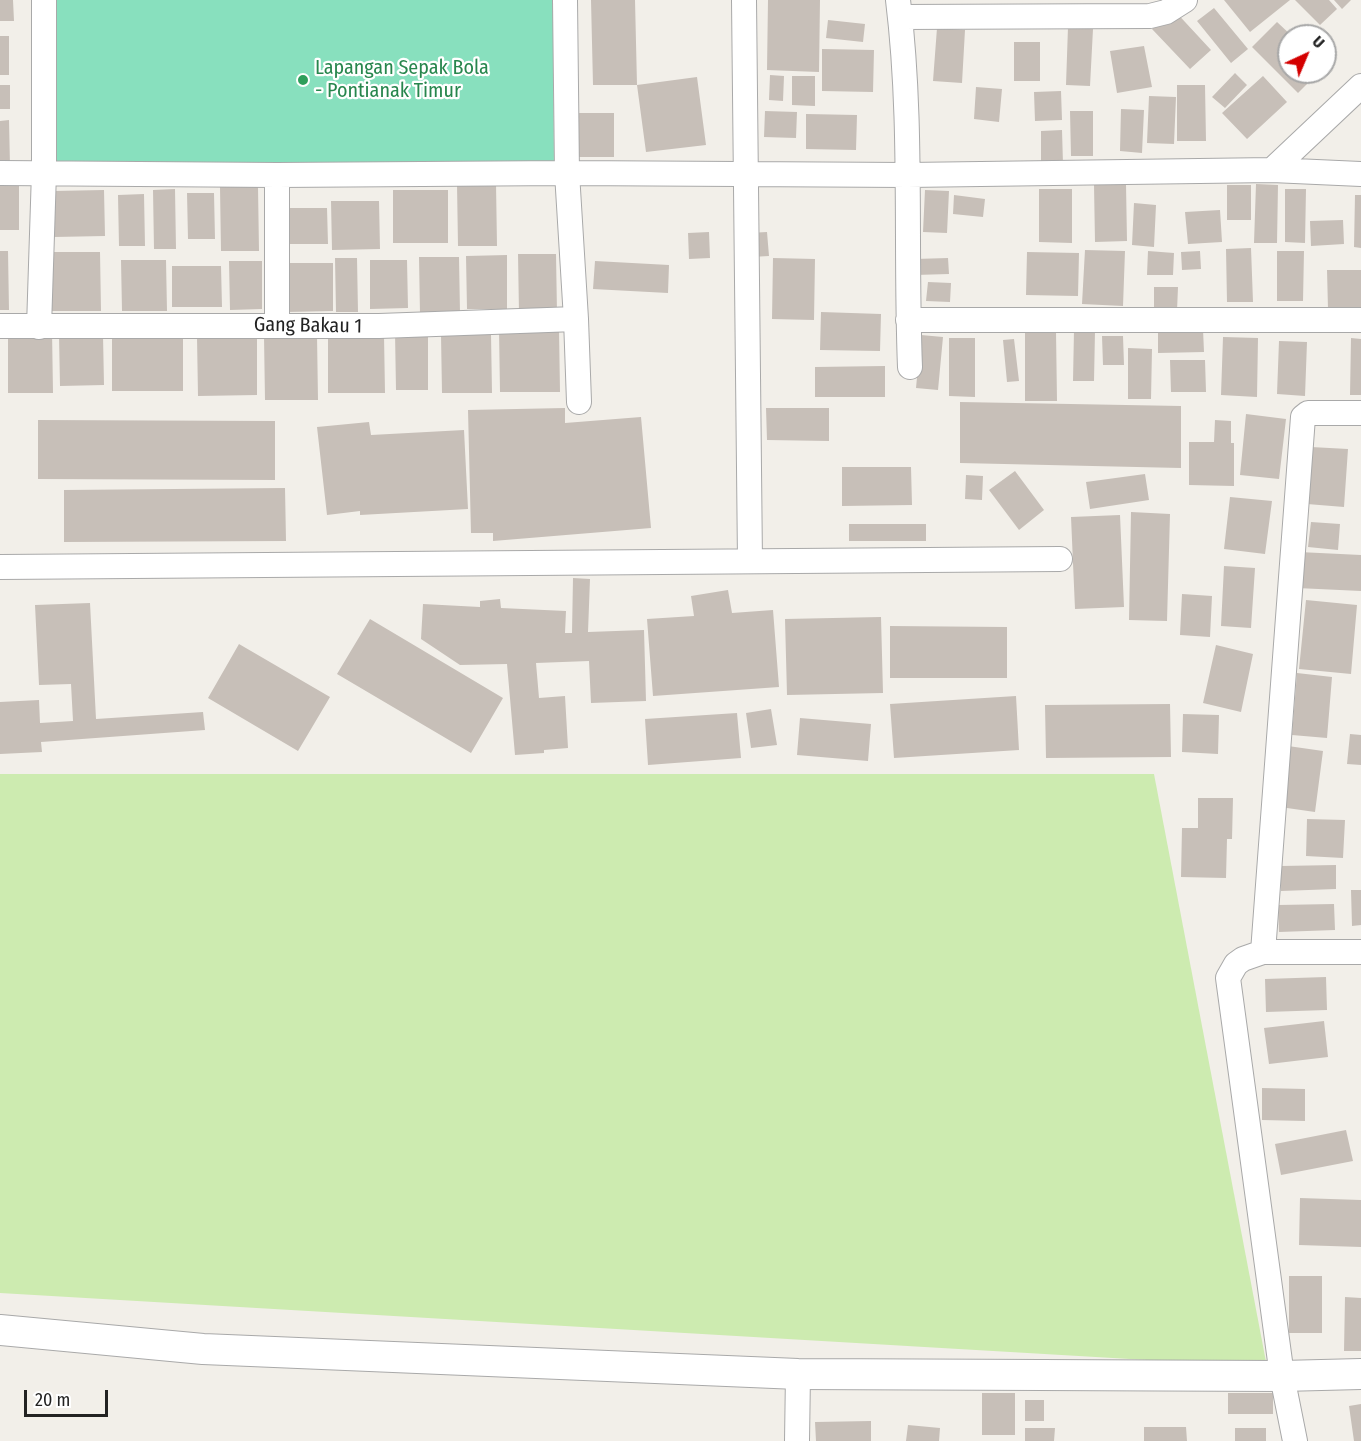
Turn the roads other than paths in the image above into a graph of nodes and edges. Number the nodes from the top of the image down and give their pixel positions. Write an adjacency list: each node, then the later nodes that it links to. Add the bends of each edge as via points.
1 (44, 0): 10 (street)
2 (566, 0): 12 (street)
3 (744, 0): 13 (street)
4 (1114, 0): 7 (street)
5 (1185, 0): 7 (street, via 1166,12)
6 (899, 8): 7 (street); 16 (street)
7 (1095, 17)
8 (1361, 86): 9 (street)
9 (1272, 170): 14 (street); 16 (street)
10 (44, 172): 11 (street); 15 (street); 22 (street)
11 (0, 173)
12 (567, 173): 13 (street); 15 (street); 17 (street)
13 (745, 174): 16 (street); 27 (street)
14 (1361, 174)
15 (277, 175): 20 (street)
16 (908, 175): 18 (street)
17 (576, 319): 20 (street, Gang Bakau 1, via 379,326); 24 (street)
18 (908, 320): 19 (street); 23 (street)
19 (1361, 320)
20 (277, 325): 22 (street, Gang Bakau 1)
21 (0, 326): 22 (street, Gang Bakau 1)
22 (39, 327)
23 (910, 367)
24 (579, 402)
25 (1361, 413): 29 (street, via 1308,413 1303,417)
26 (1060, 559): 27 (street)
27 (750, 561): 28 (street)
28 (0, 567)
29 (1263, 952): 30 (street); 34 (street, via 1236,964 1228,978)
30 (1361, 952)
31 (0, 1330): 32 (street, via 203,1349)
32 (798, 1374): 34 (street); 35 (street)
33 (1361, 1374): 34 (street)
34 (1282, 1377): 36 (street)
35 (797, 1441)
36 (1295, 1441)

